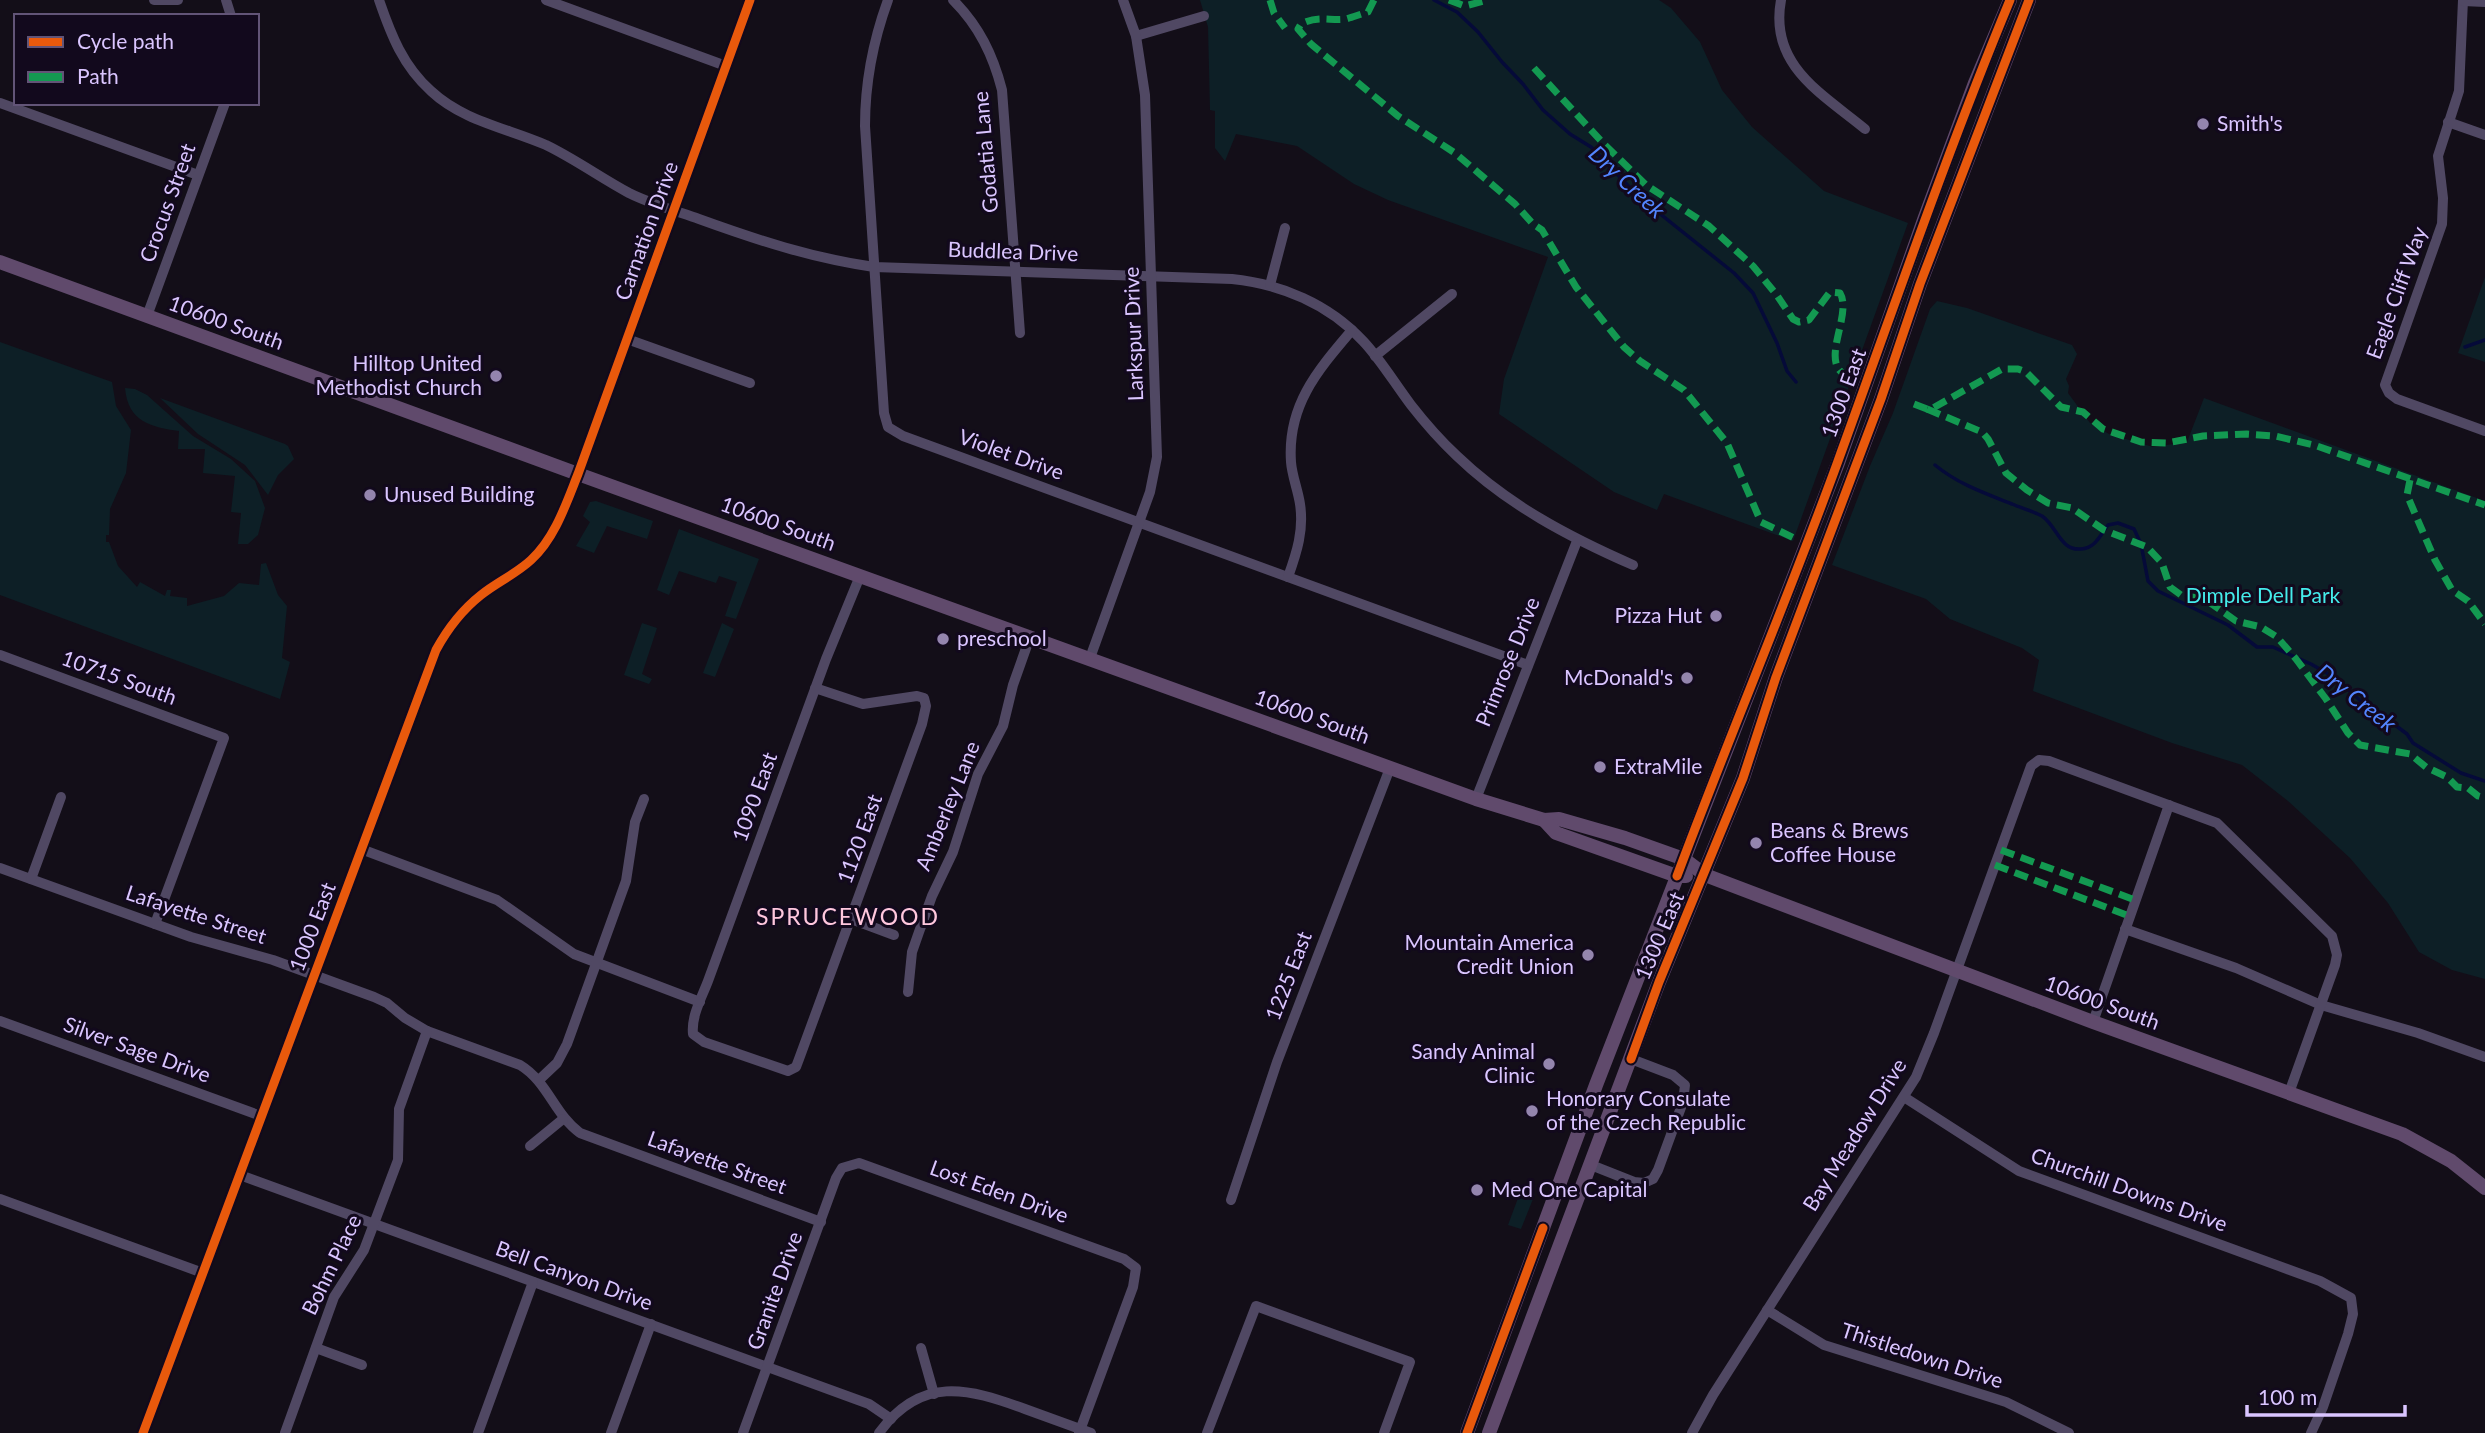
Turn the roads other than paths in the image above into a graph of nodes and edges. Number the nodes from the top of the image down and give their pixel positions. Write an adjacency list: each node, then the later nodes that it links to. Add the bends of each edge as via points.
1 (154, 0): 2 (street)
2 (177, 0)
3 (379, 0): 23 (street, Buddlea Drive, via 405,63 448,105 547,146 631,194)
4 (547, 0): 16 (street)
5 (750, 0): 16 (street, Carnation Drive)
6 (888, 0): 26 (street, Violet Drive, via 873,49 865,104)
7 (953, 0): 27 (street, Godatia Lane, via 977,27 1002,90)
8 (1123, 0): 15 (street, Larkspur Drive)
9 (1780, 0): 20 (street, via 1779,31 1791,63)
10 (2010, 0): 56 (main road, 1300 East)
11 (2029, 0): 58 (main road, 1300 East, via 1929,258)
12 (2463, 1): 13 (street); 19 (street, Eagle Cliff Way, via 2461,80)
13 (2485, 2)
14 (1204, 16): 15 (street)
15 (1136, 36): 28 (street, Larkspur Drive, via 1144,95)
16 (726, 66): 23 (street, Carnation Drive)
17 (0, 103): 22 (street)
18 (224, 105): 22 (street, Crocus Street)
19 (2448, 122): 21 (street); 37 (street, Eagle Cliff Way, via 2438,156 2442,224 2385,385 2397,399)
20 (1865, 129)
21 (2485, 135)
22 (198, 175): 31 (street, Crocus Street)
23 (672, 210): 26 (street, Buddlea Drive, via 789,250); 34 (street, Carnation Drive)
24 (1285, 228): 29 (street)
25 (0, 262): 31 (main road, 10600 South)
26 (873, 267): 27 (street, Buddlea Drive); 39 (street, Violet Drive, via 888,427)
27 (1016, 272): 28 (street, Buddlea Drive); 33 (street, Godatia Lane)
28 (1151, 276): 29 (street, Buddlea Drive); 39 (street, Larkspur Drive, via 1157,457)
29 (1270, 285): 32 (street, Buddlea Drive, via 1312,302)
30 (1452, 294): 35 (street)
31 (147, 316): 38 (main road, 10600 South)
32 (1352, 330): 35 (street, Buddlea Drive); 43 (street, via 1314,376 1295,418 1291,461 1301,537)
33 (1020, 332)
34 (627, 339): 36 (street); 38 (street, Carnation Drive)
35 (1376, 356): 40 (street, Buddlea Drive, via 1411,406 1457,456 1516,504)
36 (750, 383)
37 (2485, 431)
38 (578, 474): 42 (main road, 10600 South); 55 (street, 1000 East, via 553,532 532,559 482,594 446,631)
39 (1140, 522): 43 (street, Violet Drive); 46 (street, Larkspur Drive)
40 (1577, 541): 41 (street, Buddlea Drive); 47 (street, Primrose Drive)
41 (1633, 565)
42 (860, 576): 44 (main road, 10600 South); 48 (street, 1090 East)
43 (1288, 577): 47 (street, Violet Drive)
44 (1030, 637): 46 (main road, 10600 South); 68 (street, Amberley Lane, via 1003,726 978,774 953,852 919,932)
45 (0, 655): 62 (street, 10715 South, via 224,738)
46 (1090, 658): 49 (main road, 10600 South)
47 (1528, 665): 52 (street, Primrose Drive)
48 (815, 688): 61 (street, 1120 East, via 863,704 908,697 924,698 926,706); 69 (street, 1090 East)
49 (1390, 768): 52 (main road, 10600 South); 88 (street, 1225 East, via 1277,1062)
50 (61, 797): 60 (street)
51 (644, 799): 65 (street, via 635,822 626,881)
52 (1476, 799): 54 (main road, 10600 South)
53 (2169, 805): 63 (street); 66 (street, Bay Meadow Drive, via 2049,761 2039,760 2031,766); 70 (street, via 2217,823 2332,936 2337,955)
54 (1544, 820): 56 (main road, 10600 South, via 1559,819); 59 (main road, 10600 South, via 1556,833)
55 (361, 849): 65 (street, via 497,900 554,942); 67 (street, 1000 East)
56 (1684, 859): 58 (main road, 10600 South); 59 (main road, 1300 East)
57 (0, 868): 60 (street, Lafayette Street)
58 (1705, 875): 59 (main road, 10600 South); 66 (main road, 10600 South); 76 (main road, 1300 East)
59 (1677, 876): 110 (main road, 1300 East)
60 (31, 880): 62 (street, Lafayette Street)
61 (851, 919): 64 (street); 74 (street, 1120 East, via 793,1070 776,1069 710,1045)
62 (155, 925): 67 (street, Lafayette Street)
63 (2125, 929): 70 (street); 72 (street)
64 (894, 935)
65 (596, 963): 69 (street); 77 (street, via 563,1054)
66 (1957, 970): 72 (main road, 10600 South); 79 (street, Bay Meadow Drive, via 1926,1056)
67 (314, 974): 73 (street, Lafayette Street, via 387,1003); 80 (street, 1000 East)
68 (908, 992)
69 (700, 1002): 74 (street, 1090 East)
70 (2321, 1005): 75 (street); 78 (street)
71 (0, 1021): 80 (street, Silver Sage Drive)
72 (2093, 1022): 78 (main road, 10600 South)
73 (427, 1031): 77 (street, Lafayette Street, via 520,1066); 90 (street, Bohm Place, via 399,1109 398,1160)
74 (693, 1034)
75 (2485, 1057)
76 (1631, 1059): 84 (main road, 1300 East); 84 (street, via 1673,1075 1685,1085 1658,1170 1644,1183)
77 (539, 1080): 81 (street, Lafayette Street)
78 (2289, 1093): 86 (main road, 10600 South, via 2402,1134 2451,1161)
79 (1904, 1097): 93 (street, Bay Meadow Drive); 114 (street, Churchill Downs Drive, via 2019,1171 2320,1281 2351,1298 2348,1334)
80 (261, 1116): 85 (street, 1000 East)
81 (563, 1119): 82 (street); 89 (street, Lafayette Street, via 590,1138)
82 (530, 1146)
83 (847, 1165): 89 (street, Granite Drive, via 839,1172); 101 (street, Lost Eden Drive, via 865,1163 1124,1259 1136,1268)
84 (1591, 1165): 111 (main road, 1300 East)
85 (240, 1175): 90 (street, Bell Canyon Drive); 91 (street, 1000 East)
86 (2482, 1185)
87 (0, 1199): 91 (street)
88 (1231, 1200)
89 (821, 1222): 98 (street, Granite Drive)
90 (374, 1224): 92 (street, Bell Canyon Drive); 95 (street, Bohm Place, via 364,1250 334,1297)
91 (203, 1273): 102 (street, 1000 East)
92 (533, 1282): 94 (street, Bell Canyon Drive); 104 (street)
93 (1767, 1310): 112 (street, Bay Meadow Drive); 113 (street, Thistledown Drive, via 1824,1345 2006,1402)
94 (651, 1324): 98 (street, Bell Canyon Drive); 105 (street)
95 (316, 1348): 97 (street); 103 (street, Bohm Place)
96 (922, 1348): 99 (street)
97 (362, 1365)
98 (768, 1367): 100 (street, Bell Canyon Drive, via 869,1404); 106 (street, Granite Drive)
99 (934, 1394): 100 (street); 101 (street, via 977,1392)
100 (891, 1419): 107 (street)
101 (1083, 1432)
102 (143, 1433)
103 (285, 1433)
104 (478, 1433)
105 (611, 1433)
106 (743, 1433)
107 (879, 1433)
108 (1207, 1433): 109 (street, via 1256,1306 1409,1362)
109 (1384, 1433)
110 (1466, 1433)
111 (1489, 1433)
112 (1692, 1433)
113 (2069, 1433)
114 (2311, 1433)

